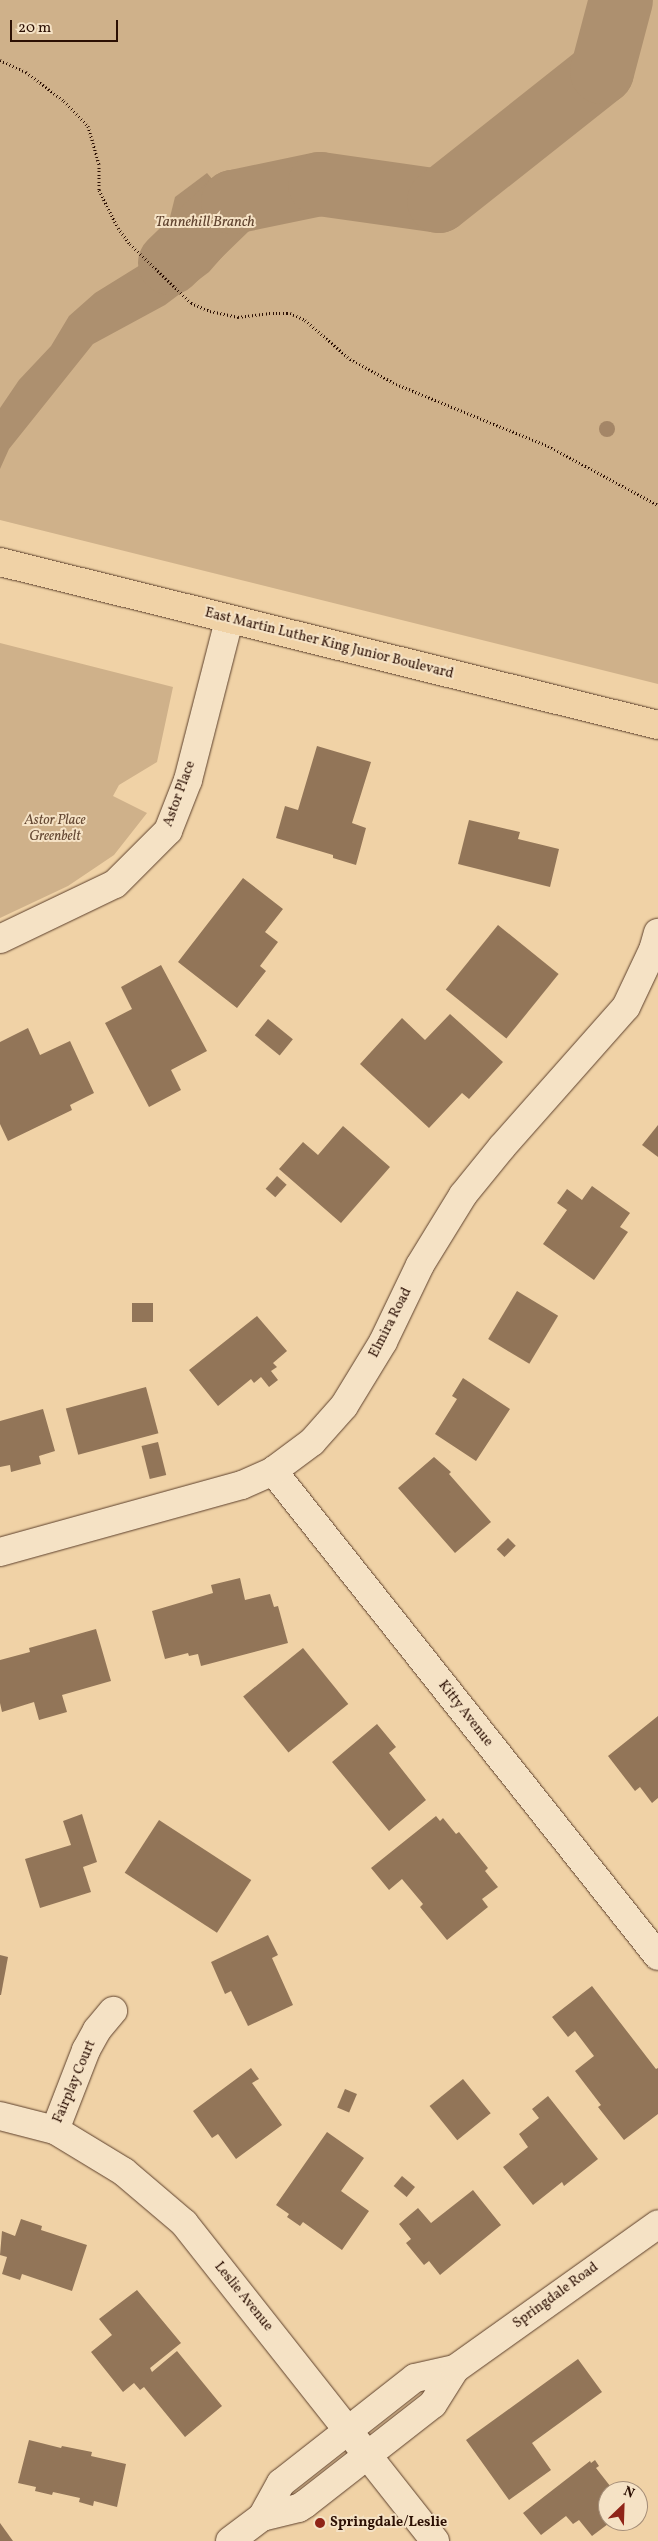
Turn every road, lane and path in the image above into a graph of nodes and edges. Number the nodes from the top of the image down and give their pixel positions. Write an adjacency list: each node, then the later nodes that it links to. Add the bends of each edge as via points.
1 (0, 60): 2 (path, via 26,72 64,101 88,126 98,164 99,190 118,228 130,244 191,302 238,317 290,313 305,320 350,359 396,384 548,446)
2 (658, 505)
3 (0, 562): 4 (main road, East Martin Luther King Junior Boulevard)
4 (230, 620): 5 (main road, East Martin Luther King Junior Boulevard); 7 (street, Astor Place, via 188,780 168,831 115,884)
5 (658, 725)
6 (658, 932): 8 (street, Elmira Road, via 626,1007 462,1195 420,1265 383,1342 344,1406 312,1442)
7 (0, 939)
8 (273, 1471): 9 (street, Elmira Road, via 242,1485); 10 (street, Kitty Avenue)
9 (0, 1552)
10 (658, 1956)
11 (113, 2011): 13 (street, Fairplay Court, via 89,2045)
12 (0, 2116): 13 (street, Leslie Avenue)
13 (55, 2130): 16 (street, Leslie Avenue, via 124,2172 184,2223)
14 (658, 2224): 15 (street, Springdale Road)
15 (454, 2369): 16 (street, Springdale Road, via 415,2378); 17 (street, Springdale Road, via 433,2404)
16 (349, 2430): 17 (street, Leslie Avenue); 18 (street, Springdale Road, via 281,2483)
17 (369, 2454): 18 (street, Springdale Road, via 299,2508); 20 (street, Leslie Avenue)
18 (262, 2517): 19 (street, Springdale Road)
19 (230, 2541)
20 (435, 2541)

